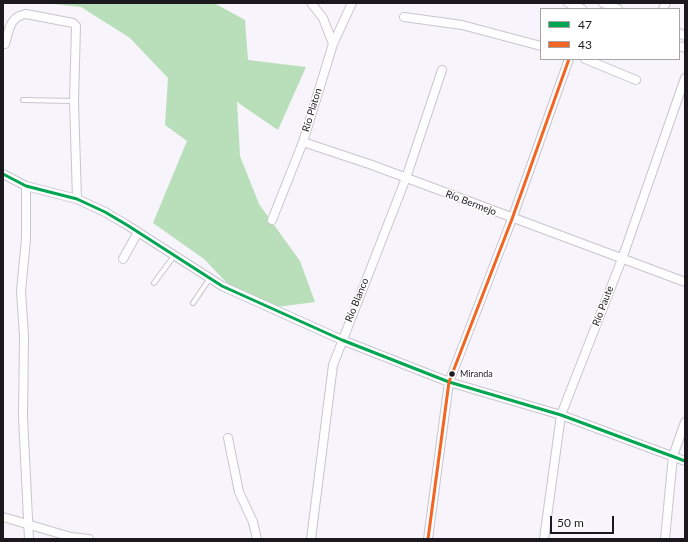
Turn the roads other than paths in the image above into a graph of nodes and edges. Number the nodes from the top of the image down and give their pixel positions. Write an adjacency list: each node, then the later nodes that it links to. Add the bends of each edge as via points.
1 (311, 3): 9 (street, via 323,18)
2 (352, 3): 9 (street, Río Platon)
3 (568, 3): 5 (street)
4 (603, 3): 6 (street)
5 (580, 8)
6 (616, 8)
7 (404, 17): 10 (street, via 462,25)
8 (6, 44): 17 (street, via 11,25 19,15 26,14 73,23 76,30)
9 (333, 44): 18 (street, Río Platon)
10 (540, 46)
11 (569, 60): 23 (street)
12 (587, 60): 15 (street)
13 (442, 70): 20 (street, Río Blanco)
14 (685, 78): 28 (street, Río Paute)
15 (636, 80)
16 (23, 100): 17 (lane)
17 (74, 101): 22 (street)
18 (303, 142): 20 (street, Río Bermejo); 24 (street, Río Platon)
19 (3, 174): 21 (street)
20 (406, 178): 23 (street, Río Bermejo); 33 (street, Río Blanco)
21 (26, 186): 22 (street); 41 (street, via 26,239 21,292 24,336 23,417)
22 (76, 199): 25 (street, via 105,212)
23 (512, 219): 28 (street, Río Bermejo); 34 (street)
24 (272, 220)
25 (138, 232): 26 (street); 27 (street)
26 (174, 255): 29 (street); 31 (lane)
27 (123, 259)
28 (622, 259): 30 (street, Río Bermejo); 35 (street, Río Paute)
29 (210, 277): 32 (lane); 33 (street, via 222,286)
30 (685, 282)
31 (154, 283)
32 (193, 303)
33 (342, 340): 34 (street); 45 (street, Río Blanco, via 333,365)
34 (449, 382): 35 (street); 46 (street)
35 (561, 415): 38 (street); 47 (street, Río Paute)
36 (685, 422): 38 (street)
37 (228, 438): 44 (street, via 240,492 253,522)
38 (673, 456): 39 (street); 48 (street)
39 (685, 461)
40 (3, 517): 41 (street)
41 (29, 524): 42 (street); 43 (street, via 71,537)
42 (29, 539)
43 (89, 539)
44 (256, 539)
45 (311, 539)
46 (428, 539)
47 (544, 539)
48 (665, 539)

